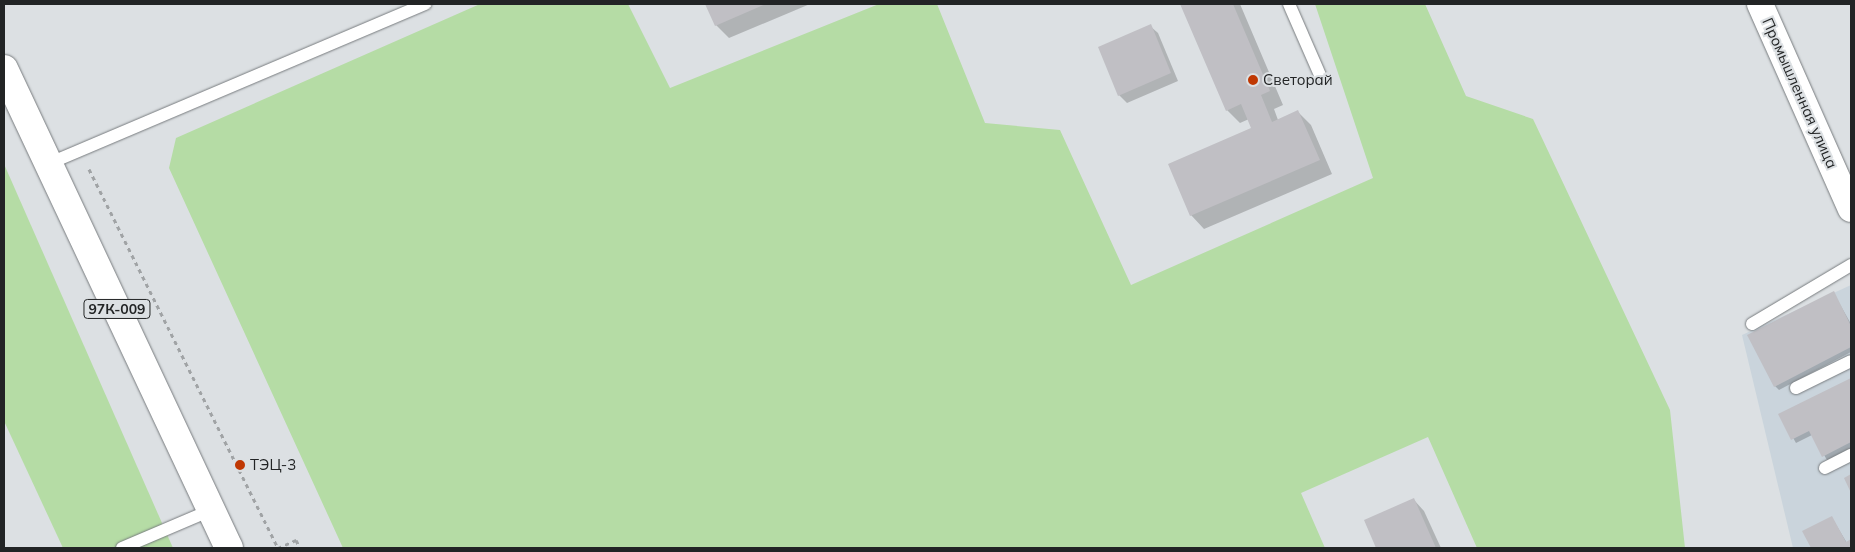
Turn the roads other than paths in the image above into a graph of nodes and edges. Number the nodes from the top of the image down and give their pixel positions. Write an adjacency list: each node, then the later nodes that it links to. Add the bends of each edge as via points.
1 (424, 4): 6 (lane)
2 (1289, 4): 5 (lane)
3 (1760, 4): 7 (street, Промышленная улица)
4 (4, 69): 6 (main road, 97К-009)
5 (1320, 76)
6 (48, 164): 15 (main road, 97К-009)
7 (1844, 173): 8 (street, Промышленная улица)
8 (1851, 209)
9 (1851, 265): 10 (lane)
10 (1752, 324)
11 (1851, 361): 12 (lane)
12 (1796, 388)
13 (1851, 455): 14 (lane)
14 (1825, 468)
15 (211, 510): 16 (lane); 17 (main road, 97К-009)
16 (122, 548)
17 (229, 548)

